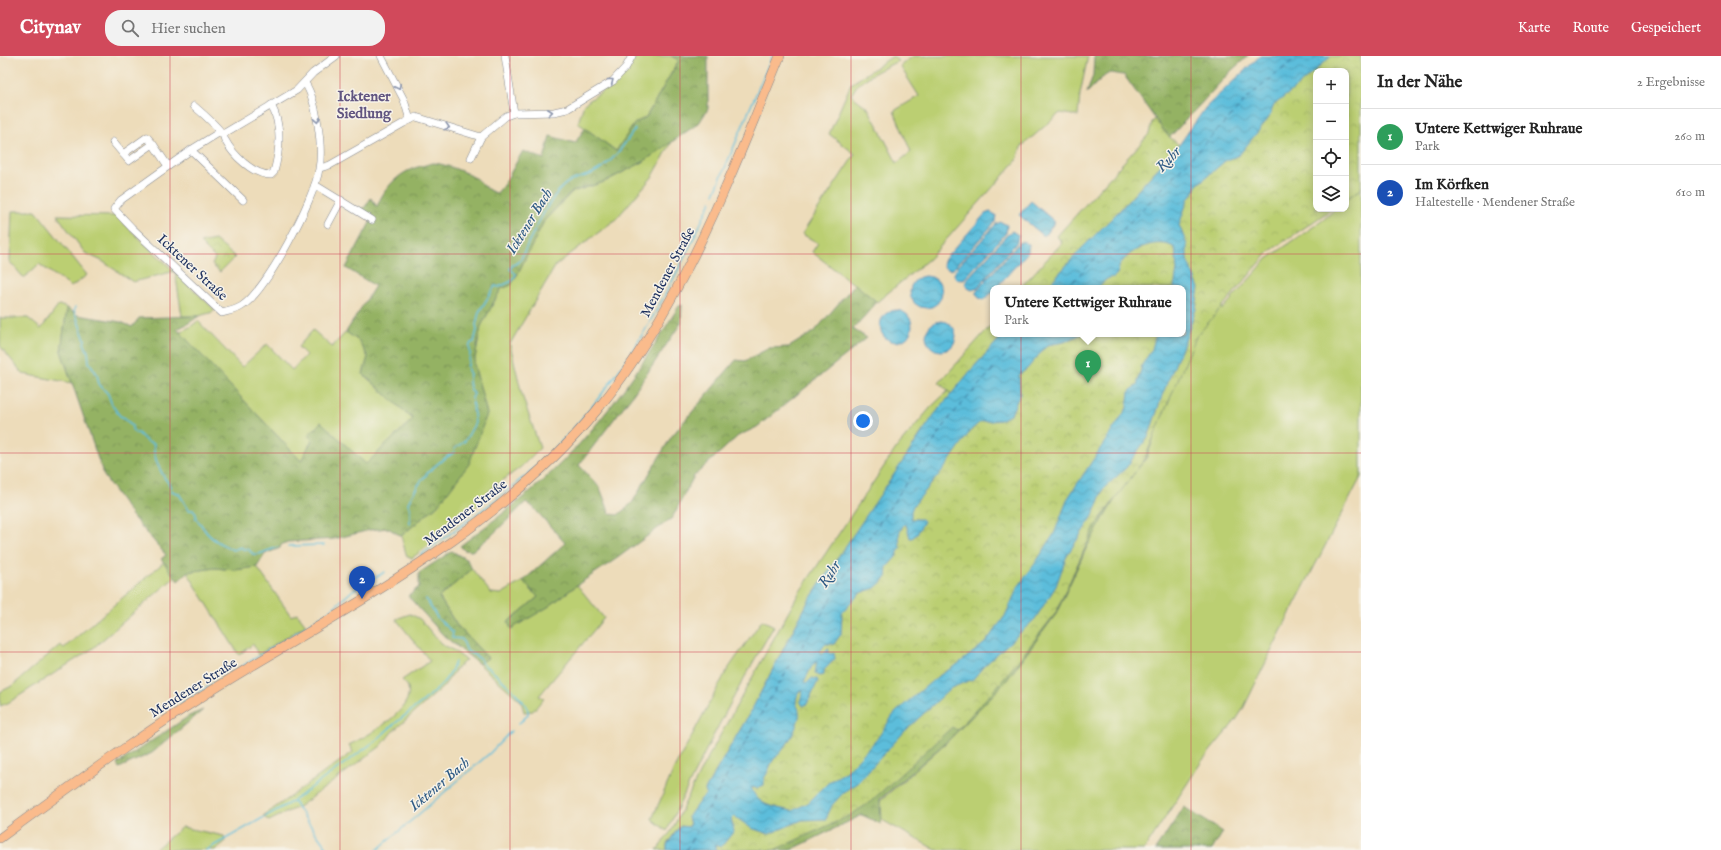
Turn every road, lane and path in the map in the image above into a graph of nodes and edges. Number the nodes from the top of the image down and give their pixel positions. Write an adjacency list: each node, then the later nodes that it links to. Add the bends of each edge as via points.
1 (336, 56): 6 (street, via 314,72)
2 (380, 56): 10 (street, one-way to 10, via 404,100)
3 (505, 56): 9 (street)
4 (632, 56): 9 (street, one-way to 4, via 554,112 567,109 613,81)
5 (780, 56): 23 (main road, Mendener Straße, via 703,235 676,288 629,367 566,446 484,517 411,569 181,710)
6 (305, 83): 7 (street); 17 (street, Icktener Straße, one-way to 17, via 317,120)
7 (271, 106): 11 (street); 11 (street, via 278,122 279,144 277,161 271,175 256,172 249,167 230,148)
8 (195, 110): 11 (street)
9 (514, 113): 12 (street, via 506,116)
10 (410, 120): 12 (street, one-way to 12, via 416,117); 17 (street, via 330,165)
11 (221, 133): 14 (street)
12 (481, 137): 15 (street)
13 (113, 142): 16 (street, via 129,161 153,144)
14 (191, 150): 16 (street); 19 (street)
15 (471, 158)
16 (168, 166): 18 (street, Icktener Straße, via 121,200 114,209 222,313 243,306 277,264)
17 (320, 168): 18 (street, Icktener Straße)
18 (315, 185): 20 (street)
19 (243, 200)
20 (341, 200): 21 (street); 22 (street)
21 (372, 220)
22 (328, 224)
23 (0, 838)

